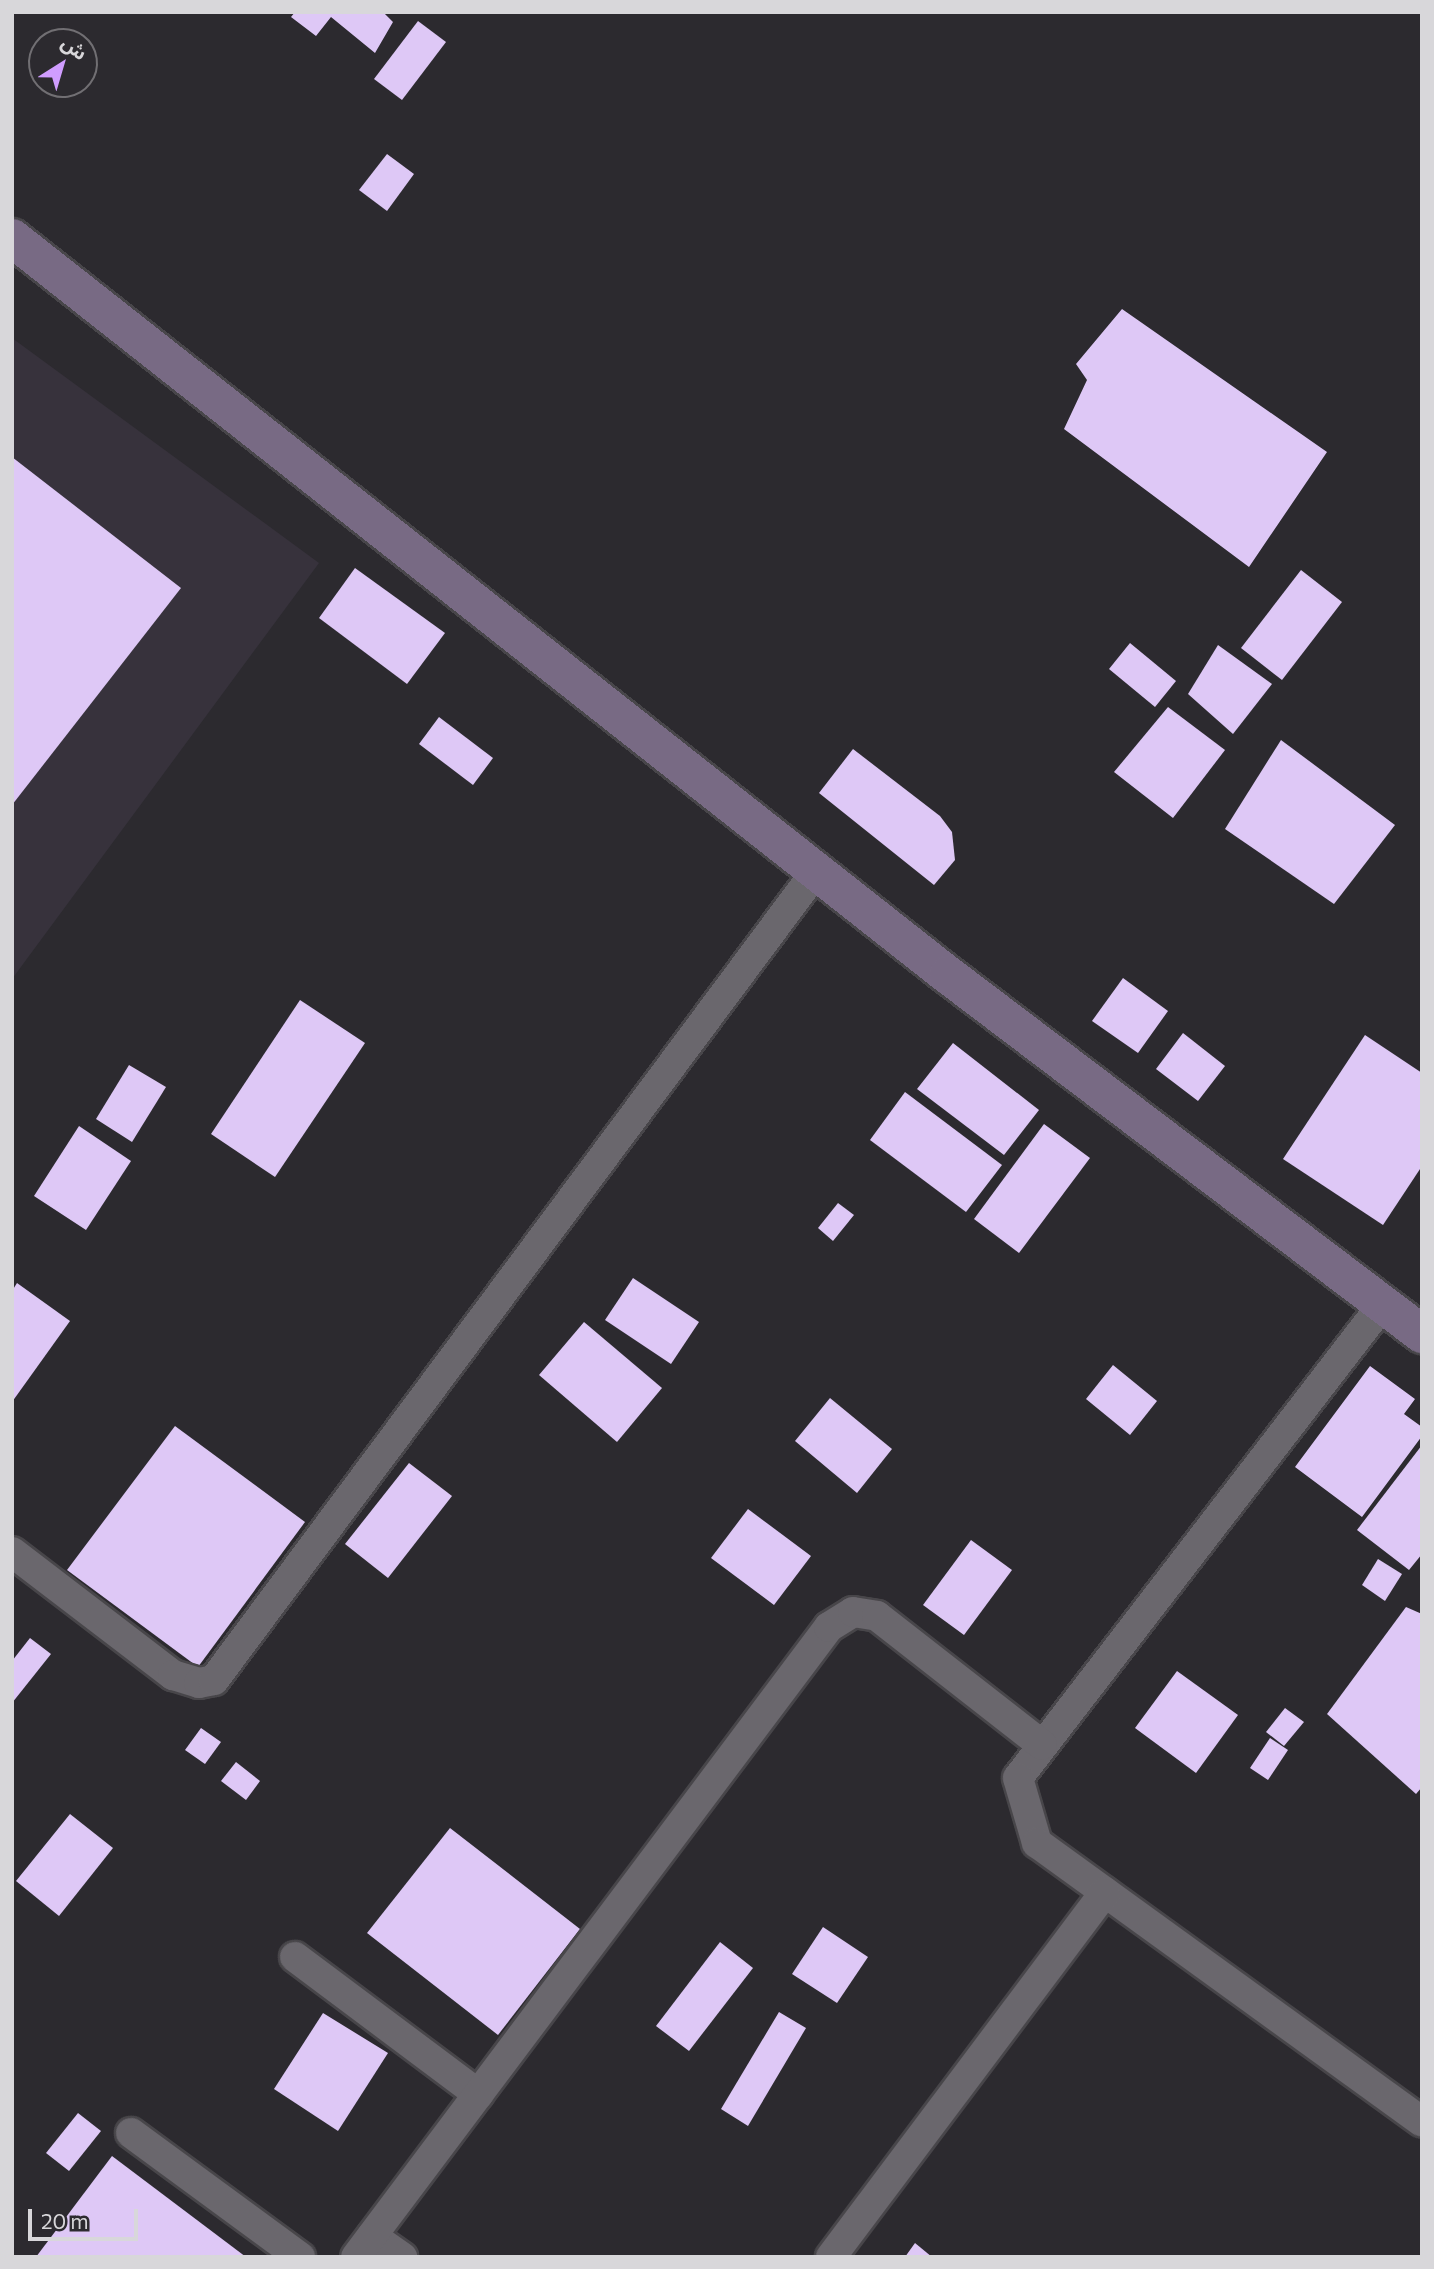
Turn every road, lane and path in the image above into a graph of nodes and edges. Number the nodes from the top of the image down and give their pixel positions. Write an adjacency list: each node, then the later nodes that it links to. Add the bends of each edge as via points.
1 (12, 239): 2 (main road)
2 (817, 870): 3 (main road, via 1185,1159); 5 (street, via 214,1680 199,1683 173,1675)
3 (1383, 1304): 4 (main road); 6 (street)
4 (1422, 1334)
5 (12, 1552)
6 (1042, 1745): 7 (street, via 1018,1778 1037,1843); 9 (street, via 877,1616 853,1612 829,1627)
7 (1105, 1892): 10 (street); 15 (street)
8 (295, 1957): 9 (street)
9 (478, 2094): 12 (street)
10 (1422, 2122)
11 (131, 2133): 13 (street)
12 (364, 2246): 14 (street)
13 (300, 2257)
14 (402, 2257)
15 (831, 2257)

